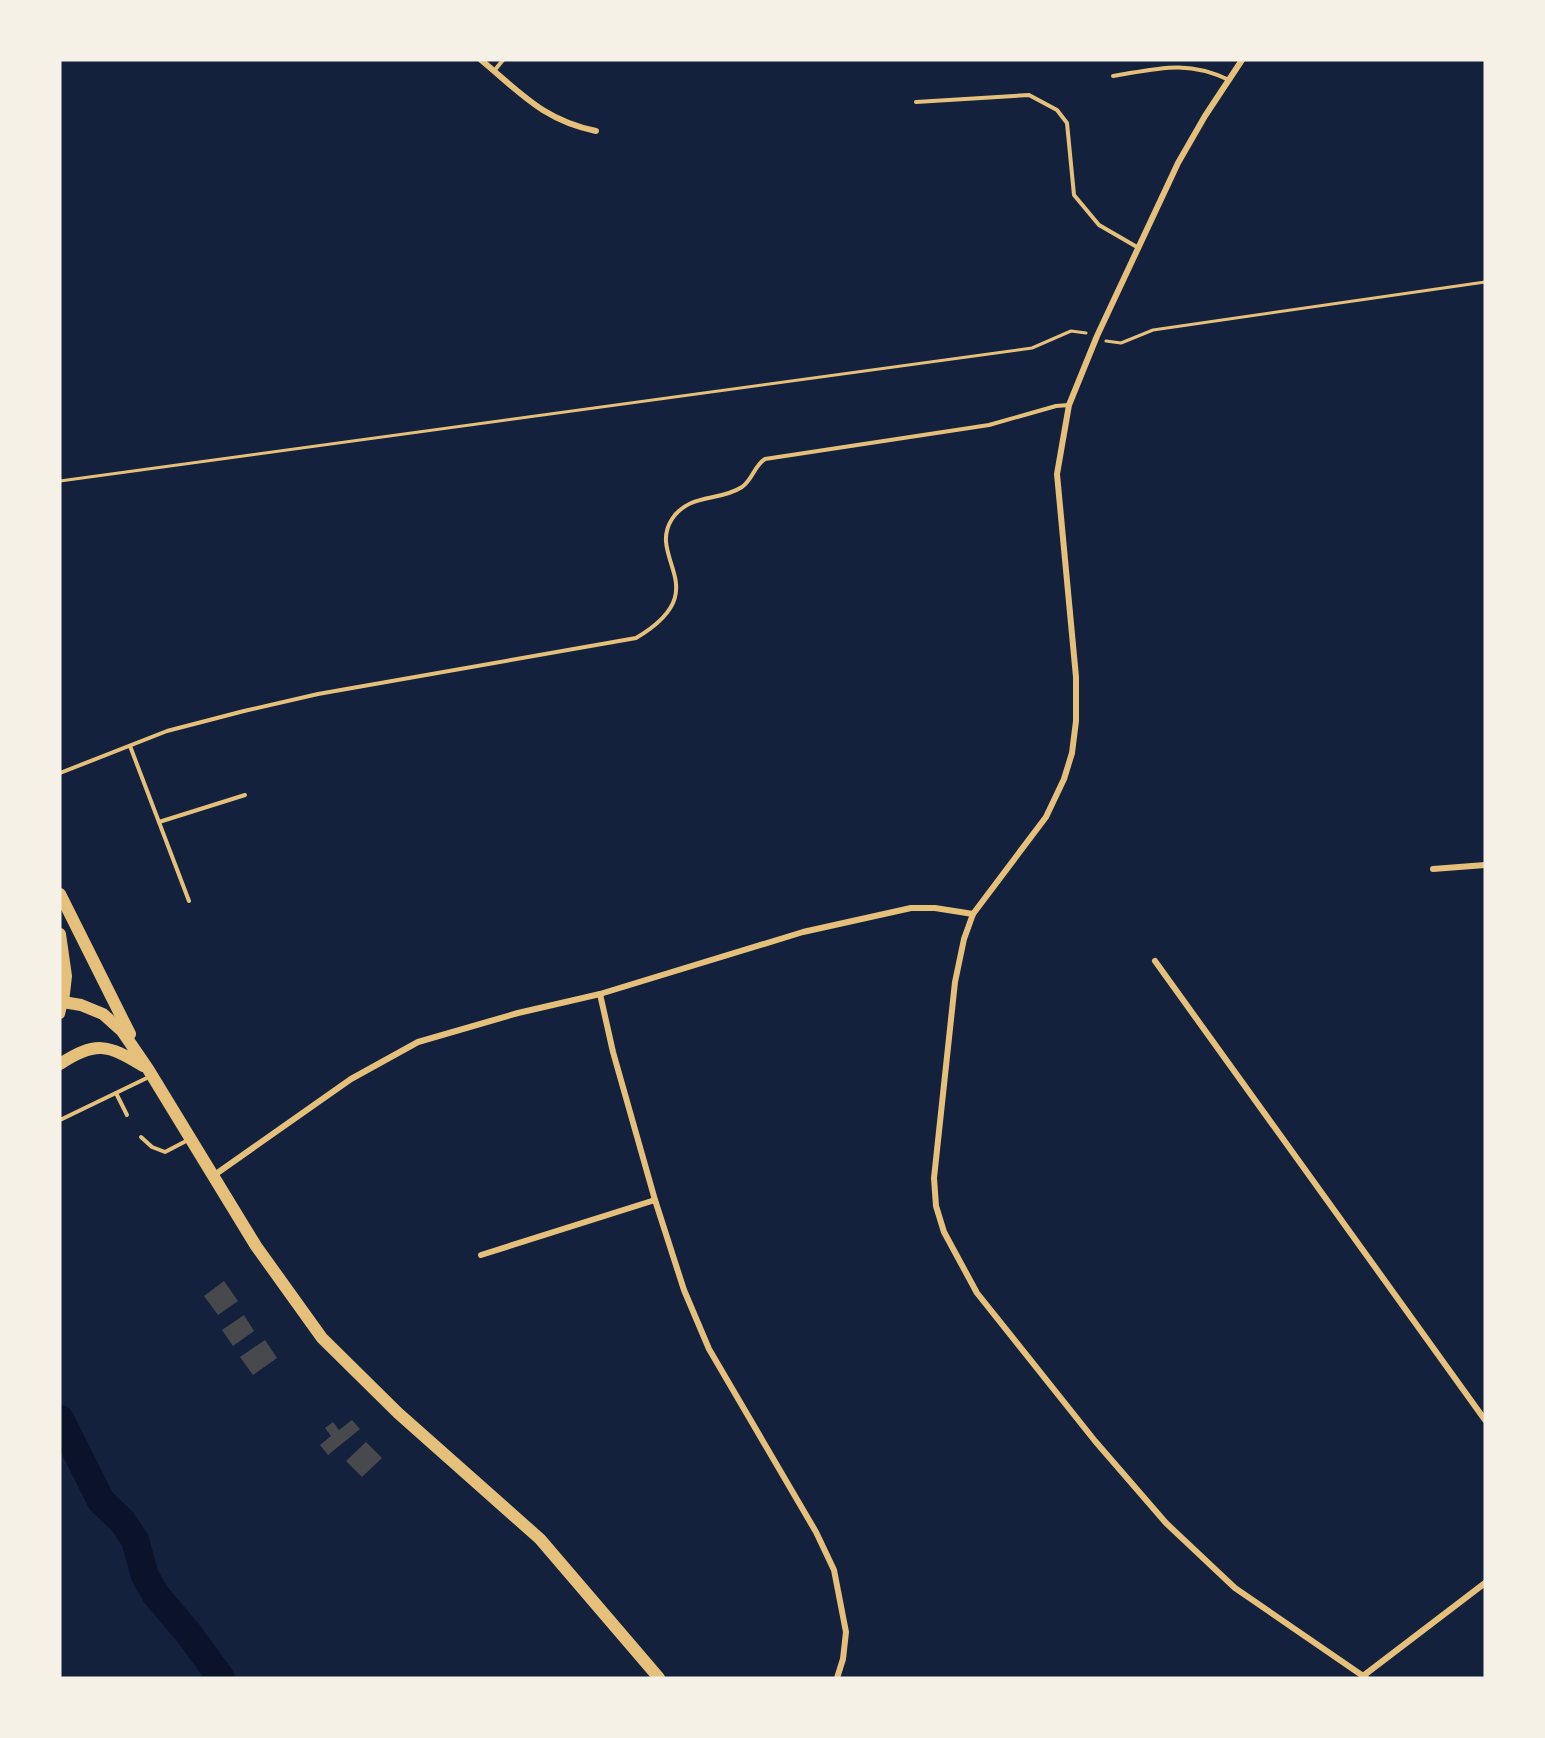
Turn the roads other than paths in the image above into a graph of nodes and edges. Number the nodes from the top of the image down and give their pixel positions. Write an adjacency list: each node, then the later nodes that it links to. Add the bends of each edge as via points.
1 (481, 60): 4 (street)
2 (503, 60): 4 (lane)
3 (1242, 60): 6 (street)
4 (494, 71): 8 (street, via 543,112 569,125)
5 (1113, 76): 6 (lane, via 1178,65 1209,70)
6 (1229, 81): 9 (street, via 1178,163)
7 (916, 102): 9 (lane, via 1029,95 1057,110 1067,123 1074,195 1099,225)
8 (596, 131)
9 (1137, 247): 10 (street)
10 (1070, 405): 11 (lane, via 989,425 765,459 756,464 748,482 739,489 692,501 672,520 666,532 666,545 678,586 675,600 651,629 636,639 318,694 167,731); 19 (street, via 1057,474 1076,677 1072,753 1046,817)
11 (130, 746): 12 (lane); 14 (lane)
12 (60, 773)
13 (244, 795): 14 (lane)
14 (159, 822): 18 (lane)
15 (1485, 865): 16 (street)
16 (1433, 869)
17 (60, 894): 25 (main road)
18 (189, 902)
19 (973, 914): 22 (street, via 911,908 803,932); 36 (street, via 955,982 934,1178 936,1206 944,1232 977,1293 1016,1344 1095,1441 1196,1553 1235,1588)
20 (60, 934): 23 (main road, via 66,976)
21 (1155, 961): 34 (street)
22 (600, 994): 31 (street, via 418,1042 351,1078); 32 (street)
23 (62, 1008): 25 (main road, via 81,1005 104,1014 122,1031)
24 (60, 1064): 25 (main road, via 81,1050 102,1047 125,1054)
25 (150, 1072): 26 (lane); 30 (main road)
26 (116, 1093): 27 (lane); 28 (lane)
27 (127, 1115)
28 (60, 1120)
29 (141, 1137): 30 (lane, via 152,1148 165,1152)
30 (190, 1138): 31 (main road)
31 (213, 1176): 37 (main road, via 256,1246 322,1338 398,1413 540,1539)
32 (655, 1200): 33 (street); 38 (street, via 684,1290 709,1349 816,1532 834,1570 846,1632)
33 (481, 1255)
34 (1485, 1420)
35 (1485, 1583): 36 (street)
36 (1365, 1677)
37 (659, 1678)
38 (837, 1678)

